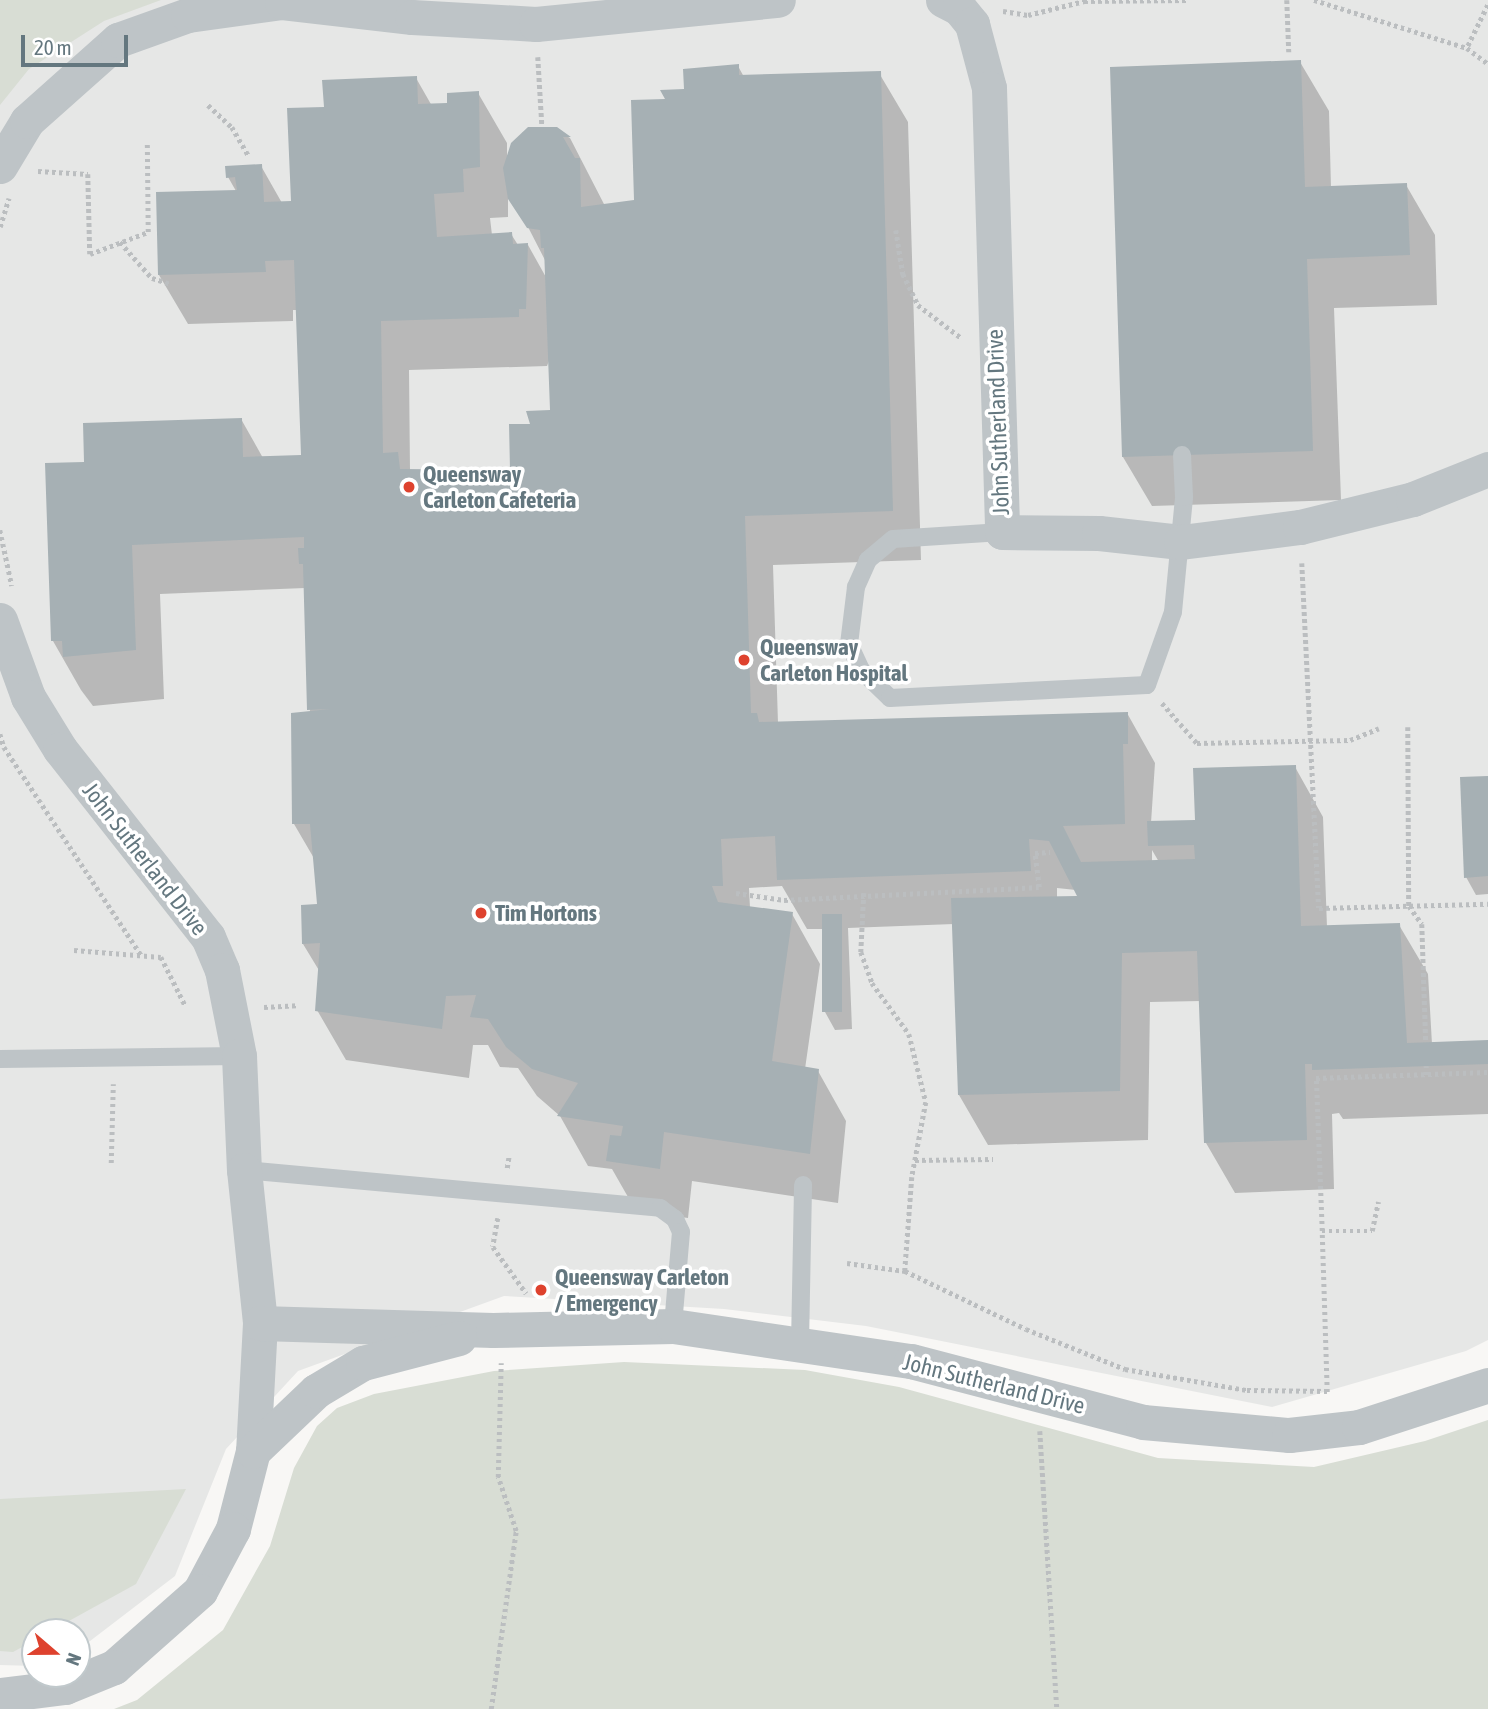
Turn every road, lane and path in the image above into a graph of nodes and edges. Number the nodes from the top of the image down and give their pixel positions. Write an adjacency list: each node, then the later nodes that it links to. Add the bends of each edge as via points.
1 (778, 0): 8 (street)
2 (943, 0): 21 (street, John Sutherland Drive, via 960,8 972,24 989,89)
3 (1189, 0): 6 (path, via 1084,1 1027,15 1003,12)
4 (1287, 0): 10 (path)
5 (1314, 0): 9 (path)
6 (1000, 3)
7 (1488, 5): 9 (path)
8 (536, 24): 13 (path); 16 (street, via 412,17 282,2 188,15 118,40 27,121)
9 (1467, 48): 11 (path)
10 (1289, 51)
11 (1488, 64)
12 (208, 105): 15 (path, via 232,127)
13 (542, 124)
14 (147, 142): 19 (path, via 148,232)
15 (249, 156)
16 (0, 166)
17 (88, 174): 19 (path, via 90,254)
18 (896, 230): 21 (path, via 903,274 918,305 946,330)
19 (120, 243): 20 (path, via 152,278)
20 (171, 284)
21 (995, 355): 24 (street, John Sutherland Drive)
22 (1182, 455): 25 (lane)
23 (1488, 469): 25 (street, John Sutherland Drive, via 1413,499 1300,527)
24 (1002, 532): 25 (street, John Sutherland Drive, via 1099,533); 28 (lane, via 893,539 868,560 856,587 849,643 861,670 890,698)
25 (1181, 542): 28 (lane, via 1173,612)
26 (1303, 577): 32 (path)
27 (1, 628): 46 (street, John Sutherland Drive, via 28,696 60,749 208,937 222,970)
28 (1147, 685): 32 (path, via 1197,743)
29 (1408, 727): 38 (path)
30 (1379, 728): 32 (path, via 1350,740)
31 (0, 734): 33 (path)
32 (1312, 741): 38 (path, via 1320,908)
33 (2, 747): 40 (path)
34 (1050, 852): 36 (path, via 1035,853 1039,887)
35 (736, 893): 36 (path, via 784,900)
36 (863, 893): 53 (path, via 861,952 872,982 909,1034 926,1102)
37 (1488, 904): 38 (path)
38 (1409, 906): 44 (path, via 1422,924)
39 (74, 950): 40 (path)
40 (142, 956): 41 (path, via 162,957)
41 (185, 1004)
42 (297, 1005): 43 (path)
43 (264, 1007)
44 (1426, 1042)
45 (127, 1056): 46 (lane); 47 (lane); 54 (path, via 112,1087)
46 (239, 1056): 55 (street, John Sutherland Drive)
47 (0, 1059)
48 (1426, 1066): 50 (path)
49 (1488, 1072): 50 (path)
50 (1426, 1075): 59 (path, via 1316,1078)
51 (509, 1155): 57 (path)
52 (993, 1159): 53 (path)
53 (915, 1160): 61 (path)
54 (111, 1163)
55 (244, 1170): 57 (lane); 63 (street, John Sutherland Drive)
56 (803, 1185): 66 (lane)
57 (503, 1192): 62 (path, via 493,1247); 64 (lane, via 660,1208 675,1219 681,1232)
58 (1378, 1202): 59 (path, via 1372,1231)
59 (1322, 1231): 68 (path)
60 (847, 1263): 61 (path)
61 (905, 1271): 68 (path, via 1026,1329 1125,1369 1247,1390)
62 (530, 1300)
63 (260, 1323): 65 (street, John Sutherland Drive); 71 (street, John Sutherland Drive)
64 (673, 1326): 65 (street, John Sutherland Drive); 66 (street, John Sutherland Drive)
65 (497, 1342): 71 (street, John Sutherland Drive, via 363,1363 316,1391); 73 (path, via 498,1477 516,1531)
66 (800, 1344): 69 (street, John Sutherland Drive, via 911,1361)
67 (1488, 1385): 70 (street, John Sutherland Drive, via 1429,1408 1359,1427)
68 (1327, 1391): 70 (path)
69 (1038, 1395): 70 (street, John Sutherland Drive, via 1143,1422 1289,1435); 74 (path)
70 (1329, 1430)
71 (253, 1451): 72 (street, John Sutherland Drive, via 233,1529 200,1591 114,1667 65,1687)
72 (0, 1695)
73 (491, 1709)
74 (1057, 1709)

